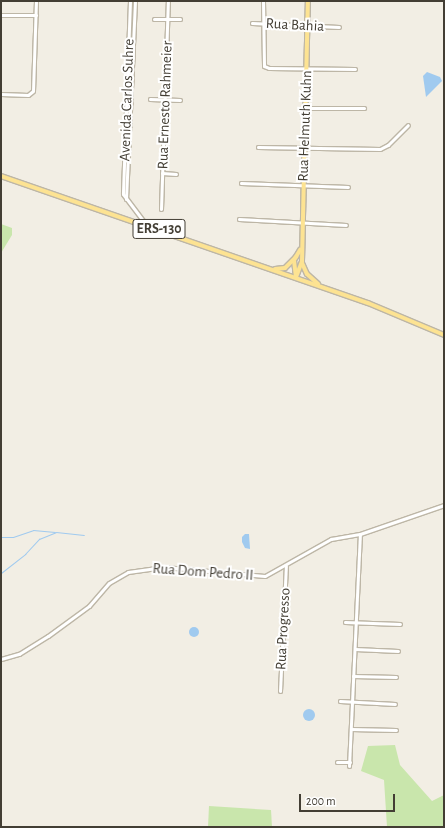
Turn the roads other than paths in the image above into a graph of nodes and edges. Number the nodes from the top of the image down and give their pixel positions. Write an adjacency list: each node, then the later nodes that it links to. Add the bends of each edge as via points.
1 (36, 1): 8 (street)
2 (130, 1): 9 (street, Avenida Carlos Suhre)
3 (135, 1): 10 (street, Avenida Carlos Suhre)
4 (168, 1): 12 (street, Rua Ernesto Rahmeier)
5 (263, 1): 15 (street)
6 (308, 1): 16 (main road, Rua Helmuth Kuhn)
7 (1, 15): 8 (street)
8 (36, 15): 20 (street, via 33,91 28,95)
9 (130, 19): 10 (street); 21 (street, Avenida Carlos Suhre)
10 (135, 19): 22 (street, Avenida Carlos Suhre)
11 (154, 19): 12 (street)
12 (167, 19): 13 (street); 24 (street, Rua Ernesto Rahmeier)
13 (180, 19)
14 (252, 23): 15 (street, Rua Bahia)
15 (263, 24): 16 (street, Rua Bahia); 18 (street, via 264,66)
16 (308, 26): 17 (street, Rua Bahia); 18 (main road, Rua Helmuth Kuhn)
17 (339, 27)
18 (306, 68): 19 (street); 26 (main road, Rua Helmuth Kuhn)
19 (354, 69)
20 (1, 94)
21 (127, 97): 22 (street); 37 (street, Avenida Carlos Suhre, via 123,194)
22 (132, 97): 37 (street, Avenida Carlos Suhre)
23 (150, 98): 24 (street)
24 (165, 99): 25 (street); 31 (street, Rua Ernesto Rahmeier)
25 (180, 100)
26 (305, 108): 27 (street); 30 (main road, Rua Helmuth Kuhn)
27 (364, 108)
28 (408, 125): 30 (street, via 388,145 380,149)
29 (258, 146): 30 (street)
30 (304, 146): 35 (main road, Rua Helmuth Kuhn)
31 (162, 173): 32 (street); 38 (street, Rua Ernesto Rahmeier)
32 (176, 174)
33 (1, 176): 41 (main road, ERS-130)
34 (241, 183): 35 (street)
35 (303, 185): 36 (street); 40 (main road, Rua Helmuth Kuhn)
36 (348, 187)
37 (126, 199): 41 (street)
38 (161, 209)
39 (239, 219): 40 (street)
40 (302, 224): 42 (street); 43 (main road, Rua Helmuth Kuhn)
41 (146, 225): 46 (main road, ERS-130)
42 (346, 225)
43 (300, 250): 44 (main road, Rua Helmuth Kuhn); 45 (main road, Rua Helmuth Kuhn)
44 (296, 257): 46 (main road, via 285,268); 47 (main road, Rua Helmuth Kuhn)
45 (302, 261): 47 (main road); 48 (main road, via 307,274)
46 (271, 269): 47 (main road, ERS-130)
47 (296, 277): 48 (main road, ERS-130)
48 (323, 288): 49 (main road, ERS-130, via 368,303)
49 (444, 335)
50 (444, 505): 51 (street, Rua Dom Pedro II)
51 (360, 534): 52 (street, Rua Dom Pedro II, via 321,544); 54 (street)
52 (286, 566): 58 (street, Rua Dom Pedro II, via 265,576 164,567 128,572 109,583 76,616 18,654); 61 (street, Rua Progresso)
53 (345, 622): 54 (street)
54 (356, 623): 55 (street); 56 (street)
55 (400, 624)
56 (355, 649): 57 (street); 59 (street)
57 (398, 651)
58 (1, 659)
59 (353, 676): 60 (street); 63 (street)
60 (396, 677)
61 (280, 691)
62 (340, 701): 63 (street)
63 (352, 702): 64 (street); 65 (street)
64 (395, 704)
65 (351, 729): 66 (street); 67 (street, via 349,764)
66 (396, 730)
67 (337, 762)

